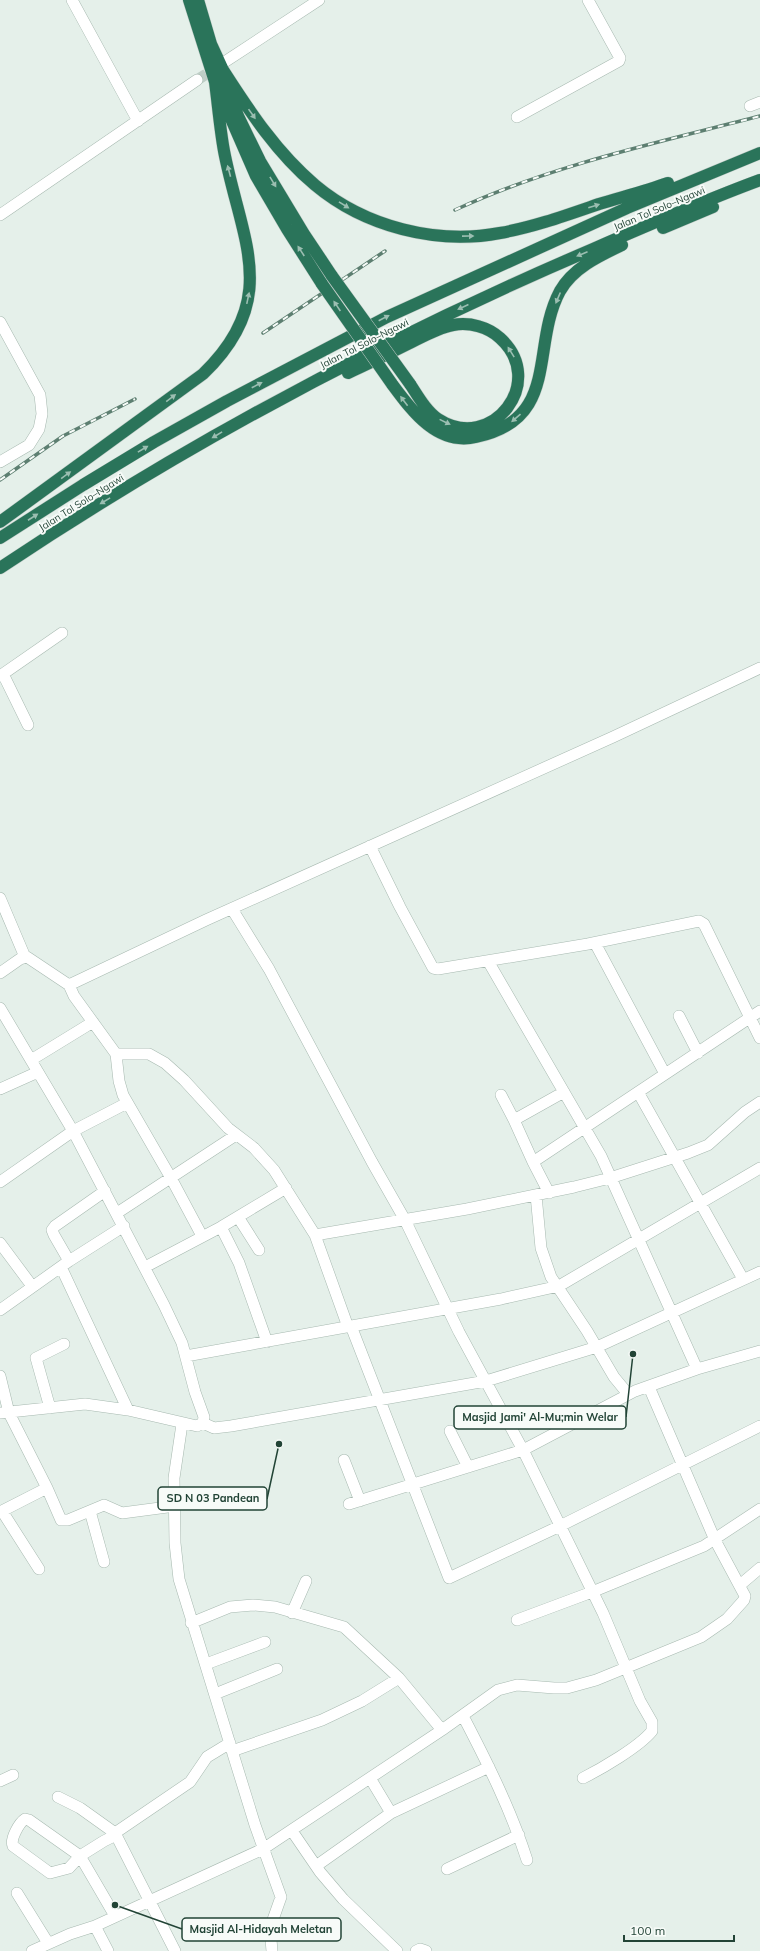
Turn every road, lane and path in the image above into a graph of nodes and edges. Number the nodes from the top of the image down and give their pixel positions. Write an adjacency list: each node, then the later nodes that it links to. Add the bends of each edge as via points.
1 (72, 0): 10 (street)
2 (189, 0): 8 (highway)
3 (198, 0): 6 (highway, via 211,44)
4 (319, 0): 6 (street)
5 (588, 0): 9 (street, via 620,58 619,61)
6 (223, 67): 11 (highway, one-way to 11, via 274,144 316,186 365,216 419,233 474,236 519,230 658,186 742,156); 16 (highway, one-way to 16, bridge, via 238,116 260,161 332,276 410,384 429,411 449,424 471,428 492,422 506,411 517,390 518,373 515,358 497,335 473,325 453,325 432,332 262,414)
7 (198, 80): 10 (street)
8 (215, 82): 13 (highway, one-way to 8, bridge, via 600,255 573,276 560,291 555,304 538,382 531,400 520,414 496,432 473,438 451,437 429,427 420,419 392,384 322,284 256,176); 18 (highway, one-way to 8, via 203,374 220,357 241,322 249,292 249,261 242,221 224,152)
9 (517, 117)
10 (138, 121): 14 (street)
11 (758, 153): 19 (highway, Jalan Tol Solo–Ngawi, one-way to 11, via 83,485 227,401 387,317 602,219)
12 (760, 180): 16 (highway, Jalan Tol Solo–Ngawi, one-way to 16, via 684,210 461,308)
13 (760, 188)
14 (0, 215)
15 (0, 322): 17 (street, via 40,395 42,405 41,422 36,437 20,452)
16 (251, 415): 20 (highway, Jalan Tol Solo–Ngawi, one-way to 20, via 54,531)
17 (0, 462)
18 (0, 522)
19 (0, 538)
20 (0, 568)
21 (62, 633): 23 (street)
22 (760, 668): 25 (street)
23 (2, 675): 24 (street)
24 (28, 725)
25 (370, 846): 27 (street); 31 (street, via 432,967 438,969)
26 (0, 898): 30 (street)
27 (232, 909): 33 (street); 67 (street, via 269,969)
28 (0, 919): 30 (street)
29 (595, 943): 31 (street); 35 (street, via 695,921 702,922); 43 (street)
30 (22, 958): 32 (street); 33 (street, via 30,958)
31 (488, 961): 45 (street)
32 (0, 973)
33 (69, 985): 37 (street)
34 (0, 1008): 41 (street)
35 (755, 1014): 38 (street); 39 (street)
36 (679, 1016): 39 (street)
37 (93, 1022): 40 (street); 41 (street)
38 (760, 1038)
39 (698, 1053): 43 (street)
40 (116, 1054): 49 (street, via 120,1089); 53 (street, via 149,1054 161,1060 184,1080)
41 (31, 1060): 42 (street)
42 (38, 1072): 44 (street); 52 (street)
43 (666, 1074): 46 (street)
44 (0, 1089)
45 (564, 1092): 50 (street); 51 (street)
46 (638, 1092): 51 (street); 54 (street)
47 (501, 1095): 50 (street)
48 (760, 1102): 54 (street, via 708,1145)
49 (127, 1103): 52 (street); 57 (street)
50 (514, 1120): 55 (street)
51 (584, 1127): 55 (street); 58 (street)
52 (73, 1131): 59 (street); 61 (street)
53 (236, 1135): 57 (street); 60 (street, via 258,1152)
54 (675, 1158): 58 (street); 64 (street)
55 (533, 1162): 62 (street)
56 (760, 1168): 64 (street)
57 (171, 1178): 65 (street); 71 (street)
58 (610, 1178): 62 (street); 72 (street)
59 (0, 1182)
60 (286, 1188): 66 (street); 70 (street)
61 (105, 1191): 65 (street); 75 (street, via 52,1230)
62 (549, 1192): 63 (street)
63 (536, 1195): 67 (street); 80 (street, via 541,1248 551,1278)
64 (701, 1204): 72 (street); 78 (street)
65 (117, 1213): 68 (street)
66 (238, 1217): 69 (street); 74 (street)
67 (405, 1220): 70 (street); 81 (street)
68 (124, 1226): 75 (street); 76 (street)
69 (221, 1227): 71 (street); 85 (street, via 239,1263)
70 (315, 1235): 84 (street)
71 (202, 1236): 76 (street)
72 (639, 1240): 80 (street); 83 (street)
73 (0, 1243): 79 (street)
74 (259, 1250)
75 (65, 1264): 79 (street); 97 (street)
76 (144, 1267): 89 (street, via 176,1329)
77 (760, 1272): 78 (street)
78 (743, 1279): 83 (street)
79 (32, 1286): 82 (street)
80 (559, 1286): 81 (street); 87 (street)
81 (447, 1308): 84 (street); 92 (street)
82 (0, 1310)
83 (672, 1314): 87 (street); 90 (street)
84 (350, 1327): 85 (street); 95 (street)
85 (267, 1342): 89 (street)
86 (64, 1344): 96 (street, via 36,1358)
87 (597, 1347): 92 (street); 94 (street, via 614,1377)
88 (760, 1351): 90 (street)
89 (186, 1356): 99 (street, via 204,1417)
90 (697, 1370): 93 (street)
91 (0, 1376): 98 (street)
92 (486, 1381): 95 (street); 103 (street)
93 (649, 1387): 94 (street); 105 (street)
94 (628, 1394): 103 (street)
95 (380, 1400): 99 (street, via 231,1426 214,1428); 107 (street)
96 (50, 1408): 97 (street, via 85,1404); 98 (street)
97 (128, 1410): 100 (street)
98 (4, 1413): 108 (street)
99 (203, 1423): 100 (street, via 197,1426)
100 (182, 1424): 111 (street, via 174,1478)
101 (760, 1426): 105 (street)
102 (450, 1431): 106 (street)
103 (522, 1450): 106 (street); 115 (street)
104 (344, 1460): 109 (street)
105 (682, 1464): 115 (street); 116 (street)
106 (468, 1467): 107 (street)
107 (413, 1484): 109 (street); 115 (street, via 448,1578)
108 (47, 1488): 113 (street); 114 (street, via 61,1520)
109 (360, 1501): 110 (street)
110 (349, 1504)
111 (175, 1506): 114 (street, via 122,1513 104,1505); 125 (street, via 175,1543 179,1579)
112 (760, 1509): 116 (street)
113 (1, 1511): 119 (street)
114 (90, 1511): 117 (street)
115 (560, 1526): 122 (street)
116 (715, 1540): 121 (street); 122 (street)
117 (104, 1562)
118 (760, 1568): 121 (street)
119 (39, 1569)
120 (306, 1581): 123 (street)
121 (740, 1584): 129 (street, via 745,1599 719,1626 701,1637)
122 (592, 1592): 124 (street); 129 (street)
123 (292, 1613): 125 (street, via 270,1606 230,1607); 130 (street, via 344,1627)
124 (517, 1620)
125 (191, 1623): 127 (street)
126 (265, 1642): 127 (street)
127 (206, 1664): 131 (street)
128 (277, 1669): 131 (street)
129 (626, 1669): 132 (street, via 573,1687 510,1686 491,1695); 138 (street, via 652,1722 652,1731 610,1763)
130 (399, 1678): 133 (street); 134 (street, via 362,1701 322,1720)
131 (215, 1694): 134 (street)
132 (463, 1716): 133 (street); 135 (street)
133 (442, 1730): 137 (street)
134 (231, 1747): 143 (street, via 207,1757 190,1782); 145 (street)
135 (489, 1767): 141 (street); 144 (street)
136 (13, 1774): 139 (street)
137 (370, 1778): 141 (street); 142 (street)
138 (583, 1778)
139 (0, 1781)
140 (58, 1797): 143 (street, via 80,1808)
141 (391, 1813): 148 (street)
142 (292, 1831): 145 (street); 148 (street)
143 (116, 1834): 146 (street); 151 (street)
144 (519, 1835): 147 (street); 149 (street)
145 (263, 1849): 151 (street); 158 (street, via 281,1897 270,1928)
146 (80, 1856): 146 (street, via 69,1868 50,1873 12,1843 22,1821 26,1819); 152 (street)
147 (527, 1860)
148 (316, 1866): 159 (street, via 343,1899)
149 (447, 1869)
150 (17, 1893): 154 (street)
151 (150, 1900): 152 (street); 157 (street)
152 (115, 1916): 153 (street)
153 (95, 1926): 154 (street); 156 (street)
154 (51, 1946): 155 (street)
155 (32, 1951)
156 (108, 1951)
157 (175, 1951)
158 (272, 1951)
159 (397, 1951)
160 (416, 1951): 161 (street)
161 (426, 1951)

